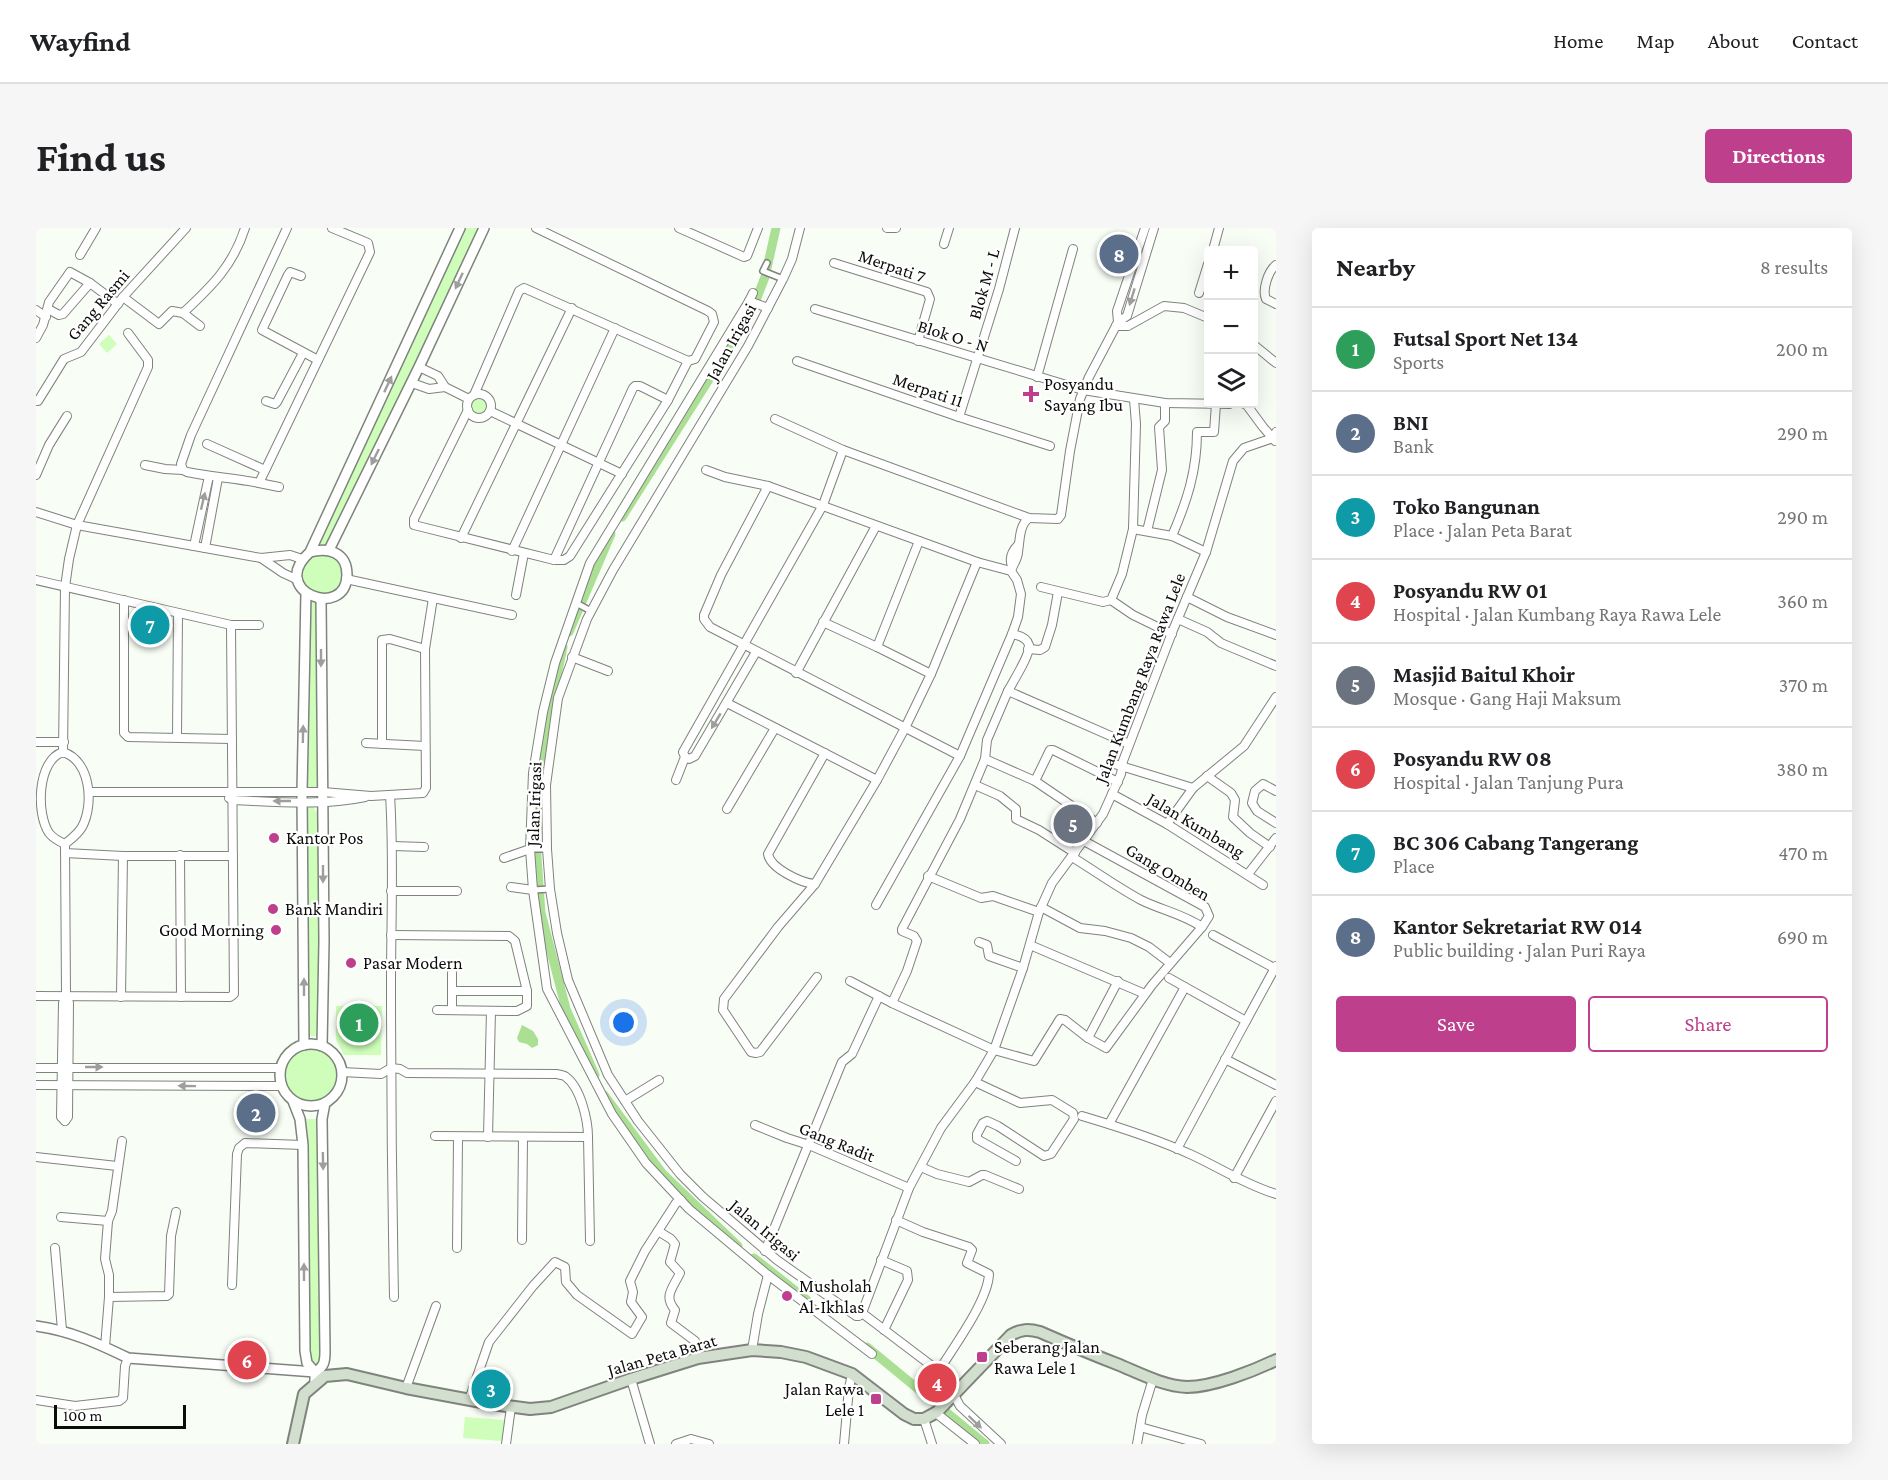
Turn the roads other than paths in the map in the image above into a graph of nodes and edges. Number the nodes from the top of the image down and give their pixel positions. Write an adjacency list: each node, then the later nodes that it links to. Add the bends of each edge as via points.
1 (96, 228): 22 (street)
2 (186, 228): 32 (street, Gang Rasmi)
3 (245, 228): 40 (street, via 239,246 213,286)
4 (287, 228): 82 (street, via 191,435 181,464)
5 (332, 228): 51 (street, via 368,243 370,252)
6 (460, 228): 106 (street, one-way to 6)
7 (484, 228): 55 (street, one-way to 55)
8 (536, 228): 52 (street, via 712,314 714,322 695,359)
9 (679, 228): 10 (street, via 744,257)
10 (758, 228)
11 (800, 228): 27 (street, Jalan Irigasi, via 792,259)
12 (887, 228): 13 (street)
13 (896, 228)
14 (949, 228): 19 (street)
15 (1015, 228): 50 (street, Blok M - L)
16 (1145, 228): 42 (street, via 1117,311)
17 (1154, 228): 42 (street, one-way to 42, via 1127,316)
18 (1219, 228): 20 (street)
19 (944, 244)
20 (1214, 246)
21 (1073, 249): 56 (street)
22 (80, 255)
23 (834, 262): 47 (street, Merpati 7, via 927,292 930,299)
24 (767, 263): 27 (street, via 763,271)
25 (1276, 265): 34 (street, via 1264,292 1266,299)
26 (301, 276): 49 (street, via 290,272 260,328)
27 (780, 278): 36 (street, Jalan Irigasi)
28 (1204, 279): 31 (street)
29 (90, 283): 32 (street); 39 (street, via 63,314); 39 (street, via 70,272 49,302)
30 (753, 293): 33 (street)
31 (1199, 294)
32 (121, 300): 40 (street, via 159,324 172,311); 63 (street, Gang Rasmi, via 81,352 64,359)
33 (751, 302): 36 (street); 127 (street, via 590,563)
34 (1276, 304)
35 (572, 308): 44 (street); 60 (street, via 527,288 521,289); 74 (street)
36 (766, 308): 128 (street, Jalan Irigasi, via 748,346)
37 (815, 309): 47 (street, Blok O - N)
38 (36, 310): 39 (street)
39 (47, 313): 46 (street)
40 (183, 313): 43 (street)
41 (1204, 316): 42 (street, via 1164,306 1128,326)
42 (1117, 324): 59 (street)
43 (200, 326)
44 (615, 328): 52 (street); 77 (street)
45 (128, 333): 95 (street, via 148,360 148,367)
46 (36, 338)
47 (918, 340): 50 (street, Blok O - N)
48 (1258, 348): 54 (street)
49 (303, 353): 51 (street); 64 (street, via 277,402)
50 (977, 359): 56 (street, Blok O - N); 72 (street, Blok M - L)
51 (318, 360): 83 (street)
52 (688, 361): 62 (street)
53 (798, 361): 72 (street, Merpati 11)
54 (1276, 363)
55 (419, 367): 57 (street); 58 (street, via 438,376)
56 (1037, 377): 59 (street, Blok O - N)
57 (412, 382): 58 (street, via 429,389); 104 (street, one-way to 104)
58 (445, 387): 60 (street)
59 (1083, 390): 61 (street, Blok O - N); 94 (street, via 1061,515 1056,519)
60 (471, 397): 69 (street); 70 (street, via 480,393 488,397)
61 (1134, 399): 65 (street, Blok O - N); 97 (street)
62 (668, 400): 80 (street, via 634,386); 85 (street)
63 (36, 401)
64 (266, 401)
65 (1165, 403): 66 (street, Blok O - N); 98 (street, via 1165,421 1159,427 1162,470)
66 (1204, 404)
67 (1216, 408): 99 (street, via 1214,432 1197,432 1197,454 1186,503)
68 (1250, 408): 75 (street)
69 (468, 410): 70 (street, via 479,418); 100 (street, via 413,523)
70 (490, 411): 74 (street)
71 (67, 416): 86 (street)
72 (959, 417): 78 (street, Merpati 11)
73 (775, 418): 79 (street)
74 (517, 424): 77 (street); 100 (street)
75 (1275, 437): 107 (street, Jalan Kumbang Raya Rawa Lele, via 1244,448 1233,460)
76 (207, 444): 83 (street)
77 (561, 445): 80 (street); 105 (street)
78 (1050, 446)
79 (843, 450): 92 (street); 94 (street)
80 (599, 462): 85 (street); 111 (street)
81 (145, 465): 82 (street)
82 (183, 470): 87 (street)
83 (265, 470): 89 (street)
84 (706, 470): 90 (street)
85 (622, 474): 111 (street, via 570,556)
86 (36, 476)
87 (209, 476): 88 (street); 102 (street, one-way to 87)
88 (218, 478): 89 (street); 103 (street)
89 (259, 483): 91 (street)
90 (768, 486): 92 (street); 138 (street, via 721,575 704,619 710,627)
91 (279, 487)
92 (823, 505): 96 (street); 138 (street)
93 (36, 512): 95 (street)
94 (1029, 518): 113 (street, via 1023,524)
95 (76, 525): 102 (street); 117 (street)
96 (876, 526): 101 (street); 132 (street)
97 (1133, 529): 98 (street); 126 (street)
98 (1148, 531): 99 (street)
99 (1172, 536): 107 (street)
100 (461, 538): 105 (street)
101 (919, 541): 112 (street); 139 (street)
102 (194, 546): 103 (street)
103 (205, 548): 109 (street)
104 (330, 550): 106 (street); 115 (street, via 344,561)
105 (512, 551): 108 (street)
106 (310, 552): 110 (street)
107 (1206, 552): 122 (street, Jalan Kumbang Raya Rawa Lele)
108 (524, 553): 111 (street); 121 (street)
109 (261, 558): 110 (street, via 290,555); 114 (street)
110 (302, 559): 114 (street)
111 (554, 560)
112 (976, 562): 113 (street); 147 (street)
113 (1012, 569): 135 (street, via 1021,594)
114 (298, 579): 120 (street)
115 (346, 579): 123 (street); 124 (street, via 338,594)
116 (36, 580): 117 (street)
117 (65, 587): 125 (street); 158 (street)
118 (1041, 587): 119 (street)
119 (1058, 592): 126 (street, via 1103,602); 141 (street, via 1045,647)
120 (306, 593): 124 (street); 184 (street, one-way to 120)
121 (516, 595)
122 (1187, 597): 131 (street, Jalan Kumbang Raya Rawa Lele); 137 (street)
123 (433, 598): 130 (street); 140 (street)
124 (321, 599): 185 (street, one-way to 185)
125 (124, 600): 129 (street); 155 (street, via 124,734)
126 (1111, 600): 136 (street)
127 (577, 604): 128 (street); 152 (street, via 557,664)
128 (588, 610): 143 (street, Jalan Irigasi)
129 (178, 613): 133 (street); 155 (street)
130 (512, 615)
131 (1178, 619): 136 (street, Jalan Kumbang Raya Rawa Lele); 144 (street, via 1207,632 1221,644)
132 (823, 622): 139 (street); 146 (street)
133 (231, 625): 134 (street); 156 (street)
134 (259, 625)
135 (1012, 634): 141 (street, via 1019,635 1029,645); 165 (street)
136 (1172, 634): 161 (street, Jalan Kumbang Raya Rawa Lele)
137 (1276, 635)
138 (742, 645): 142 (street); 166 (street, via 683,752)
139 (877, 647): 147 (street)
140 (425, 649): 160 (street, via 382,640); 162 (street)
141 (1028, 649): 148 (street)
142 (756, 652): 146 (street); 150 (street)
143 (572, 657): 145 (street); 152 (street, Jalan Irigasi)
144 (1276, 666)
145 (602, 670)
146 (796, 673): 154 (street)
147 (931, 674): 154 (street)
148 (1008, 691): 161 (street); 167 (street, via 987,740)
149 (1276, 697): 151 (street, Jalan Kumbang)
150 (727, 703): 153 (street); 166 (street, one-way to 166, via 695,756)
151 (1273, 709): 171 (street, Jalan Kumbang, via 1244,746)
152 (549, 713): 170 (street, Jalan Irigasi); 170 (street)
153 (776, 728): 164 (street); 186 (street)
154 (905, 728): 165 (street); 173 (street)
155 (177, 737): 156 (street)
156 (232, 739): 183 (street)
157 (36, 742): 158 (street)
158 (64, 742): 163 (street)
159 (366, 743): 160 (street)
160 (382, 744): 162 (street)
161 (1129, 744): 169 (street, Jalan Kumbang Raya Rawa Lele)
162 (425, 746): 181 (street, via 423,794)
163 (63, 752): 179 (street, via 81,765); 182 (street, via 45,770)
164 (825, 753): 173 (street); 206 (street, via 768,854 772,863 798,881)
165 (960, 756): 212 (street)
166 (685, 757): 172 (street)
167 (985, 759): 174 (street); 176 (street)
168 (1111, 762): 169 (street, Jalan Kumbang)
169 (1123, 767): 175 (street, Jalan Kumbang Raya Rawa Lele); 177 (street, Jalan Kumbang)
170 (540, 773): 196 (street); 197 (street, Jalan Irigasi, via 546,784)
171 (1208, 776): 177 (street, Jalan Kumbang); 194 (street, via 1231,793 1235,800 1233,818)
172 (676, 780)
173 (877, 780): 206 (street)
174 (1035, 781): 175 (street, via 1053,750); 187 (street)
175 (1118, 782): 180 (street, Jalan Kumbang Raya Rawa Lele)
176 (975, 785): 200 (street, via 1009,802 1016,809 1016,819); 205 (street)
177 (1193, 788): 189 (street)
178 (1276, 791): 188 (street, via 1263,783 1255,791 1252,803)
179 (89, 792): 183 (street, via 223,793); 192 (street, via 81,828)
180 (1112, 794): 187 (street, Jalan Kumbang Raya Rawa Lele); 189 (street, Jalan Kumbang)
181 (390, 795): 185 (street); 193 (street)
182 (38, 797): 192 (street, via 45,827)
183 (232, 797): 184 (street); 202 (street)
184 (302, 797): 185 (street); 242 (street, one-way to 184)
185 (323, 797): 243 (street, one-way to 243)
186 (727, 809)
187 (1097, 823): 191 (street, Jalan Kumbang Raya Rawa Lele)
188 (1276, 823)
189 (1167, 824): 204 (street, Jalan Kumbang)
190 (1276, 838): 194 (street)
191 (1084, 841): 200 (street, Jalan Kumbang Raya Rawa Lele); 214 (street, Gang Omben, via 1205,907 1209,916)
192 (64, 844): 198 (street)
193 (393, 846): 195 (street); 210 (street)
194 (1270, 846): 204 (street)
195 (424, 847)
196 (532, 849): 197 (street); 203 (street); 209 (street)
197 (545, 849): 209 (street, Jalan Irigasi)
198 (65, 853): 201 (street); 231 (street)
199 (180, 855): 201 (street); 202 (street); 235 (street)
200 (1074, 855): 213 (street, Jalan Kumbang Raya Rawa Lele, via 1052,883); 214 (street, via 1139,899 1189,917)
201 (123, 856): 234 (street)
202 (233, 856): 235 (street, via 234,994 231,998)
203 (504, 858)
204 (1248, 874): 207 (street, Jalan Kumbang)
205 (928, 876): 213 (street, via 981,898 993,896); 236 (street, via 902,929 916,941)
206 (814, 884): 223 (street, via 724,999 723,1010 751,1052 760,1052)
207 (1263, 885)
208 (511, 887): 209 (street)
209 (542, 890): 262 (street, Jalan Irigasi, via 568,980 608,1075); 285 (street, via 547,989 612,1114 646,1163)
210 (391, 891): 211 (street); 215 (street)
211 (457, 891)
212 (876, 905)
213 (1040, 909): 218 (street, Jalan Kumbang Raya Rawa Lele); 219 (street, via 1080,928 1131,938)
214 (1202, 927): 219 (street, Gang Omben)
215 (391, 935): 229 (street, via 509,936 515,940); 249 (street)
216 (1213, 935): 221 (street)
217 (978, 942): 220 (street, via 987,945 989,956)
218 (1030, 945): 220 (street, Jalan Kumbang Raya Rawa Lele); 226 (street)
219 (1170, 963): 230 (street, Gang Omben)
220 (1023, 968): 244 (street, Jalan Kumbang Raya Rawa Lele)
221 (1276, 968): 240 (street)
222 (452, 973): 228 (street)
223 (817, 977)
224 (1169, 978): 227 (street)
225 (850, 981): 233 (street)
226 (1118, 981): 230 (street); 241 (street)
227 (1185, 987): 240 (street); 266 (street)
228 (452, 991): 229 (street); 238 (street)
229 (527, 991): 239 (street, via 527,1006 522,1010)
230 (1145, 994): 241 (street, Gang Omben, via 1106,1048)
231 (66, 995): 232 (street); 234 (street); 246 (street)
232 (36, 996)
233 (879, 996): 236 (street); 275 (street, via 852,1054 842,1062)
234 (121, 997): 235 (street)
235 (181, 997)
236 (892, 1003): 244 (street)
237 (437, 1010): 238 (street)
238 (452, 1010): 239 (street)
239 (491, 1011): 253 (street)
240 (1246, 1021): 245 (street)
241 (1088, 1038): 244 (street, via 1060,1019 1034,1061)
242 (304, 1045): 243 (street); 248 (street, via 288,1054)
243 (322, 1046): 250 (street, via 334,1055)
244 (994, 1050): 256 (street, Jalan Kumbang Raya Rawa Lele)
245 (1225, 1059): 259 (street); 276 (street)
246 (66, 1067): 247 (street); 248 (street, one-way to 248); 258 (street)
247 (36, 1068)
248 (281, 1068): 260 (street)
249 (390, 1068): 251 (street); 252 (street); 254 (street)
250 (342, 1072): 252 (street); 264 (street, via 336,1093)
251 (407, 1073): 253 (street); 254 (street)
252 (381, 1074): 254 (street)
253 (490, 1074): 270 (street); 272 (street, via 567,1077 584,1108)
254 (390, 1079): 300 (street)
255 (659, 1080): 262 (street)
256 (975, 1082): 278 (street, via 1020,1103 1052,1100 1073,1113 1074,1119 1051,1154 1044,1156 998,1126 984,1123 977,1139); 280 (street, Jalan Kumbang Raya Rawa Lele, via 941,1128)
257 (36, 1084): 258 (street)
258 (65, 1084): 260 (street, one-way to 258)
259 (1276, 1085)
260 (282, 1086): 261 (street)
261 (293, 1101): 264 (street, via 312,1106); 274 (street)
262 (625, 1101): 295 (street, Jalan Irigasi, via 680,1174)
263 (1276, 1101): 281 (street)
264 (325, 1102): 301 (street, one-way to 301)
265 (1082, 1116): 266 (street)
266 (1109, 1124): 276 (street)
267 (755, 1125): 275 (street, Gang Radit)
268 (435, 1136): 269 (street)
269 (458, 1137): 270 (street); 294 (street)
270 (488, 1137): 271 (street)
271 (523, 1137): 272 (street); 291 (street)
272 (588, 1137): 292 (street)
273 (122, 1141): 279 (street)
274 (303, 1145): 298 (street, via 245,1143 239,1148); 302 (street, one-way to 274)
275 (809, 1145): 282 (street, Gang Radit); 295 (street)
276 (1177, 1149): 281 (street)
277 (36, 1157): 279 (street)
278 (1016, 1161)
279 (117, 1166): 289 (street)
280 (921, 1167): 282 (street, Jalan Kumbang Raya Rawa Lele); 283 (street, via 969,1182 982,1175)
281 (1234, 1178): 284 (street)
282 (909, 1188): 288 (street, Jalan Kumbang Raya Rawa Lele)
283 (1019, 1189)
284 (1276, 1194)
285 (681, 1200): 290 (street); 297 (street)
286 (176, 1212): 299 (street, via 169,1294)
287 (61, 1217): 289 (street)
288 (896, 1220): 296 (street, Jalan Kumbang Raya Rawa Lele); 315 (street, via 969,1247 972,1250 968,1263 989,1274 989,1284 975,1312)
289 (108, 1221): 299 (street, via 105,1259)
290 (658, 1231): 312 (street, via 675,1244 670,1262 680,1273 669,1297 675,1310 671,1323 695,1341); 323 (street, via 630,1281 631,1302 642,1317 632,1334 578,1295 566,1282 565,1267 555,1262 489,1342)
291 (522, 1240)
292 (591, 1241)
293 (55, 1248): 306 (street)
294 (457, 1248)
295 (765, 1251): 304 (street, Jalan Irigasi, via 856,1316)
296 (881, 1260): 304 (street, Jalan Kumbang Raya Rawa Lele); 307 (street, via 906,1271 908,1280)
297 (768, 1275): 309 (street); 310 (street)
298 (232, 1285)
299 (109, 1297): 308 (street)
300 (394, 1297)
301 (325, 1302): 302 (street); 314 (street, via 325,1363)
302 (305, 1303): 314 (street, via 306,1363)
303 (436, 1306): 320 (street)
304 (862, 1312): 307 (street)
305 (36, 1326): 306 (street)
306 (62, 1330): 308 (street)
307 (884, 1330): 315 (street)
308 (105, 1347): 311 (street)
309 (752, 1350): 312 (main road, Jalan Peta Barat); 316 (main road, Jalan Peta Barat, via 806,1357)
310 (872, 1354)
311 (128, 1358): 314 (street); 322 (street, via 123,1398 119,1401 75,1406)
312 (698, 1358): 317 (main road, Jalan Peta Barat)
313 (1276, 1360): 318 (main road, via 1256,1370 1201,1385 1187,1387)
314 (315, 1372): 319 (street)
315 (938, 1372): 321 (street)
316 (852, 1374): 326 (main road, Jalan Peta Barat, via 904,1414); 333 (street)
317 (631, 1379): 324 (main road, Jalan Peta Barat, via 551,1407); 330 (street)
318 (1153, 1379): 321 (main road, via 1040,1332 1020,1330); 327 (street)
319 (315, 1384): 320 (main road, Jalan Peta Barat, via 325,1376 346,1374); 328 (main road, via 304,1394)
320 (406, 1388): 323 (main road, Jalan Peta Barat)
321 (956, 1393): 325 (main road); 336 (street, one-way to 336, via 960,1406)
322 (36, 1400)
323 (469, 1400): 324 (main road, Jalan Peta Barat)
324 (511, 1407): 329 (street)
325 (936, 1413): 326 (main road); 335 (street)
326 (924, 1419): 334 (street)
327 (1140, 1427): 337 (street); 338 (street)
328 (293, 1444)
329 (506, 1444)
330 (650, 1444)
331 (676, 1444): 332 (street, via 691,1439)
332 (708, 1444)
333 (844, 1444)
334 (932, 1444)
335 (975, 1444)
336 (1001, 1444)
337 (1137, 1444)
338 (1201, 1444)

